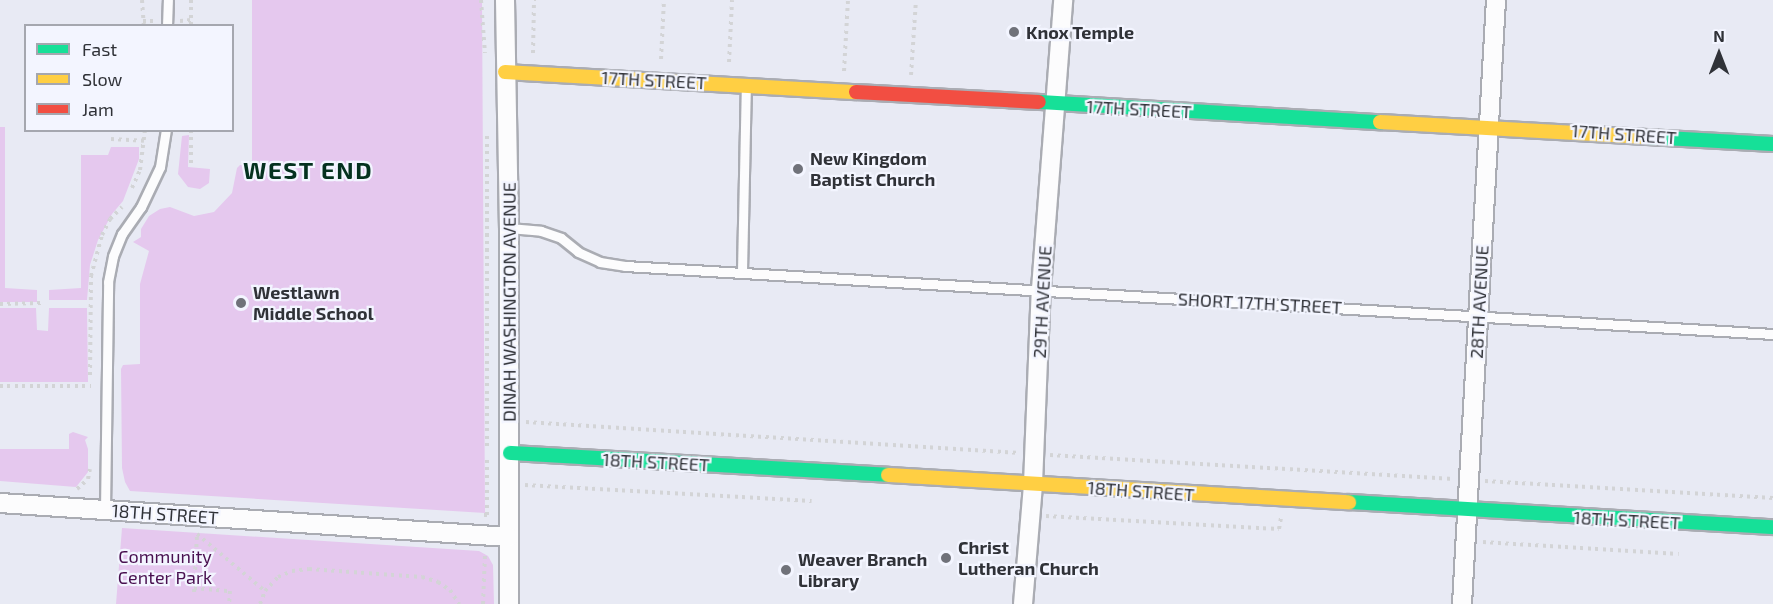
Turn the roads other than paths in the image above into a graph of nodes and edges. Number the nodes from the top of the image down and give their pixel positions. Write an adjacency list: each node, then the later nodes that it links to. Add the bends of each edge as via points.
1 (168, 0): 5 (lane)
2 (505, 0): 6 (street, DINAH WASHINGTON AVENUE)
3 (1063, 0): 8 (street, 29TH AVENUE)
4 (1496, 0): 9 (street, 28TH AVENUE)
5 (167, 24)
6 (505, 72): 7 (street, 17TH STREET); 12 (street, DINAH WASHINGTON AVENUE)
7 (746, 85): 8 (street, 17TH STREET); 13 (lane)
8 (1057, 104): 9 (street, 17TH STREET); 14 (street, 29TH AVENUE)
9 (1488, 126): 11 (street, 17TH STREET); 15 (street, 28TH AVENUE)
10 (166, 132): 20 (lane, via 160,167 141,207 122,234 108,282)
11 (1773, 144)
12 (509, 228): 13 (lane, SHORT 17TH STREET, via 541,231 561,238 578,252 600,262); 17 (street, DINAH WASHINGTON AVENUE)
13 (745, 271): 14 (lane, SHORT 17TH STREET)
14 (1041, 289): 15 (lane, SHORT 17TH STREET); 18 (street, 29TH AVENUE)
15 (1478, 316): 16 (lane, SHORT 17TH STREET); 21 (street, 28TH AVENUE)
16 (1773, 334)
17 (510, 453): 18 (street, 18TH STREET); 23 (street, DINAH WASHINGTON AVENUE)
18 (1033, 484): 21 (street, 18TH STREET); 25 (street, 29TH AVENUE)
19 (0, 503): 20 (street, 18TH STREET)
20 (105, 510): 23 (street, 18TH STREET)
21 (1468, 512): 22 (street, 18TH STREET); 26 (street, 28TH AVENUE)
22 (1773, 527)
23 (510, 537): 24 (street, DINAH WASHINGTON AVENUE)
24 (509, 604)
25 (1023, 604)
26 (1462, 604)

